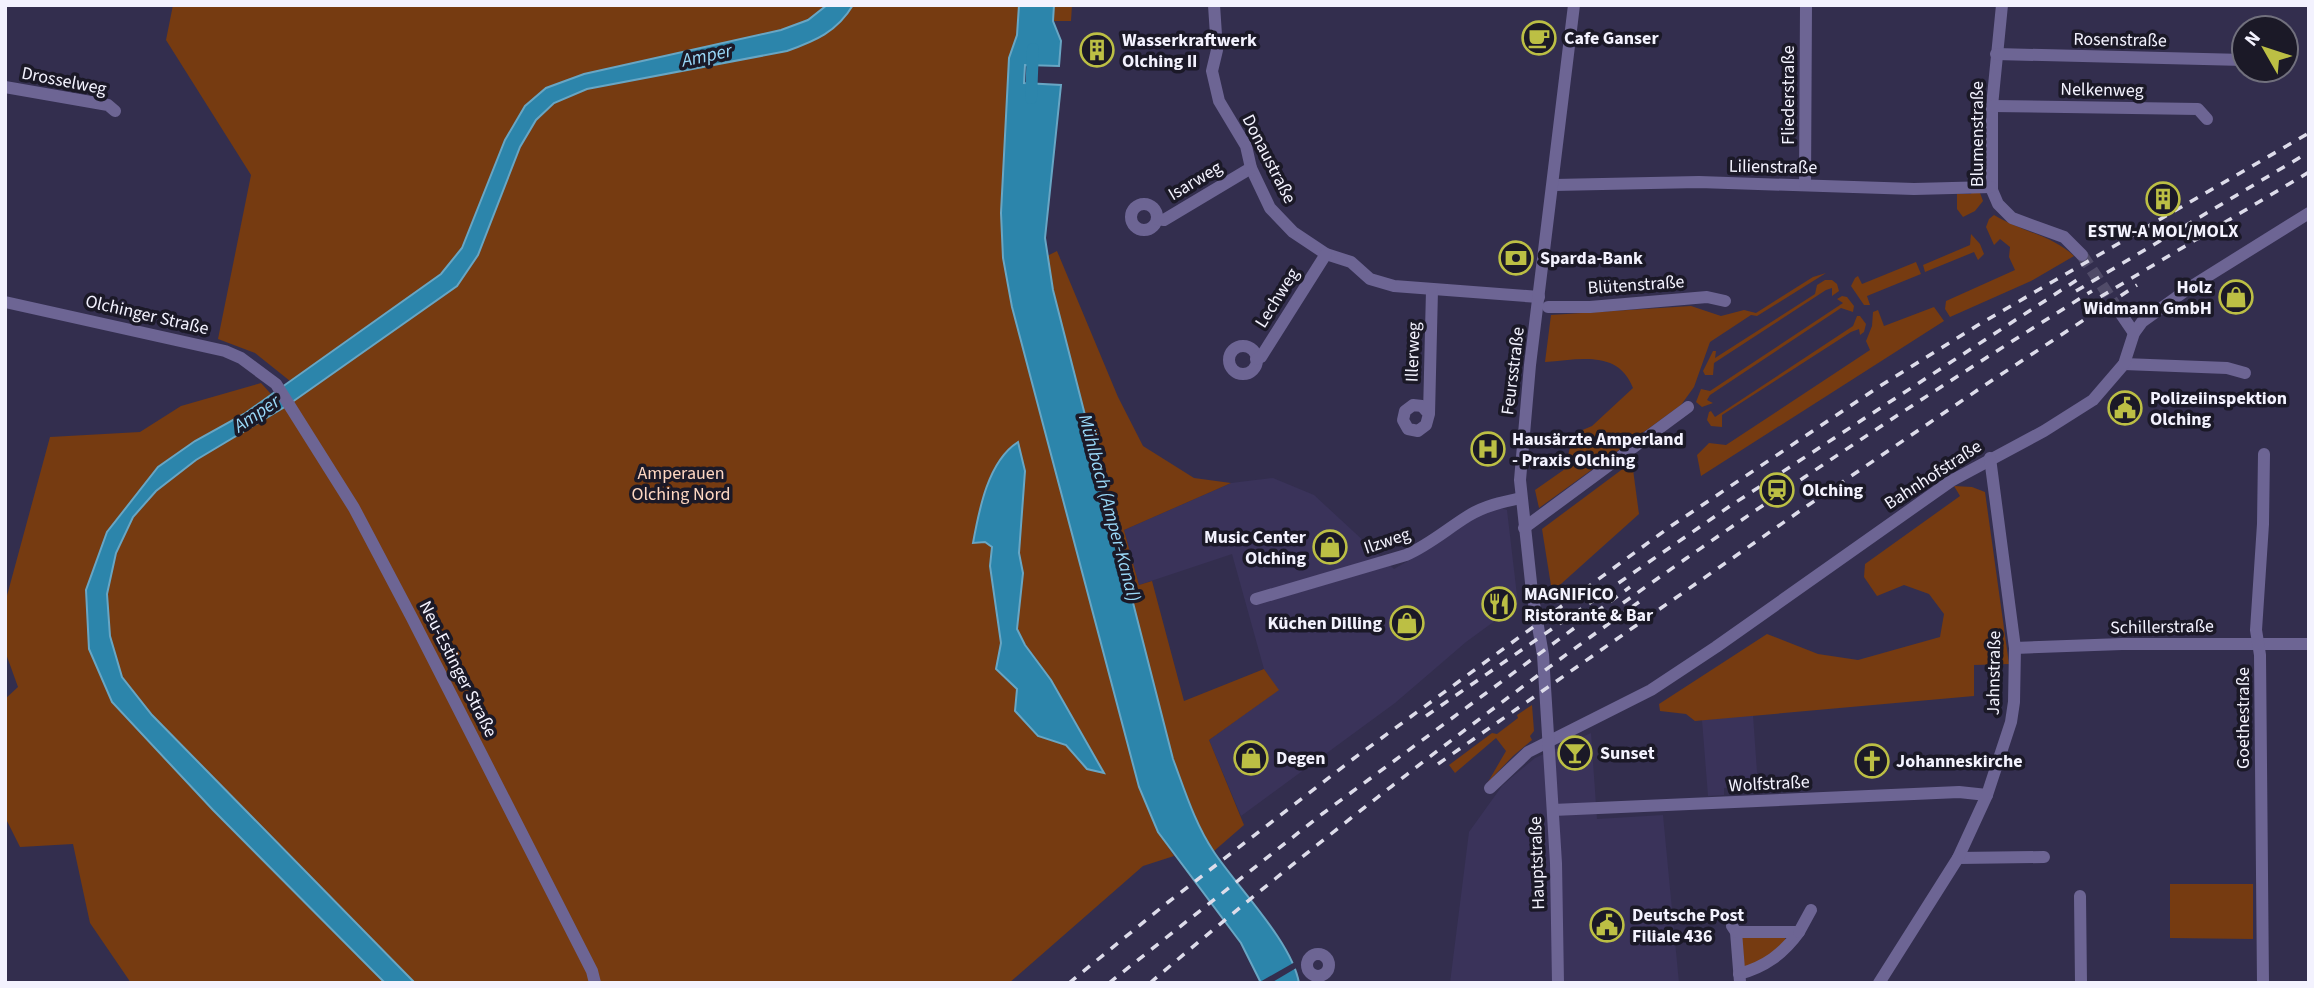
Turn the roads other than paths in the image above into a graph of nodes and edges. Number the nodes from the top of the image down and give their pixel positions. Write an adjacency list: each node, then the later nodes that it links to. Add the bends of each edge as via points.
1 (1214, 5): 11 (street, Donaustraße, via 1217,50 1212,71 1219,101 1246,146)
2 (1574, 5): 12 (street, Feursstraße)
3 (1806, 5): 13 (street, Fliederstraße)
4 (2002, 5): 5 (street, Blumenstraße)
5 (1996, 54): 6 (street, Rosenstraße); 8 (street, Blumenstraße)
6 (2230, 60)
7 (5, 87): 9 (street, Drosselweg, via 108,105)
8 (1992, 106): 10 (street, Nelkenweg, via 2199,109); 14 (street, Blumenstraße)
9 (115, 111)
10 (2207, 119)
11 (1251, 168): 16 (street, Isarweg, via 1164,220); 17 (street, Donaustraße, via 1270,208 1293,232)
12 (1554, 185): 13 (street, Lilienstraße); 22 (street, Feursstraße)
13 (1805, 185): 14 (street, Lilienstraße)
14 (1991, 187): 18 (street, Blumenstraße, via 1998,204 2012,218 2064,237)
15 (2309, 213): 24 (street, Bahnhofstraße, via 2192,286 2142,322)
16 (1157, 219)
17 (1326, 254): 19 (street, Donaustraße, via 1351,262 1370,279); 25 (street, Lechweg)
18 (2082, 255)
19 (1432, 290): 22 (street, Donaustraße); 30 (street, Illerweg)
20 (1725, 301): 22 (street, Blütenstraße, via 1707,297 1590,307)
21 (5, 302): 28 (street, Olchinger Straße, via 218,349 241,358)
22 (1544, 302): 33 (street, Feursstraße, via 1521,453)
23 (2119, 311): 24 (street)
24 (2134, 333): 26 (street, Bahnhofstraße)
25 (1256, 359)
26 (2123, 364): 27 (street, via 2227,368); 32 (street, Bahnhofstraße, via 2092,400)
27 (2245, 373)
28 (272, 381): 49 (street, Neu-Estinger Straße, via 354,508)
29 (1688, 407): 34 (street)
30 (1429, 414)
31 (2264, 454): 36 (street, Goethestraße)
32 (1990, 458): 38 (street, Jahnstraße); 39 (street, Bahnhofstraße, via 1651,690)
33 (1521, 498): 34 (street, Feursstraße); 35 (street, Ilzweg, via 1468,516 1406,555)
34 (1524, 528): 39 (street, Feursstraße, via 1543,655)
35 (1256, 599)
36 (2257, 643): 37 (street, Schillerstraße); 38 (street, Schillerstraße); 53 (street, Goethestraße)
37 (2309, 644)
38 (2015, 648): 41 (street, Jahnstraße, via 2011,722)
39 (1548, 742): 40 (street, Bahnhofstraße, via 1528,752); 42 (street, Hauptstraße)
40 (1490, 788)
41 (1987, 795): 42 (street, Wolfstraße, via 1959,792); 44 (street, Jahnstraße)
42 (1553, 810): 50 (street, Hauptstraße)
43 (2043, 856): 44 (street)
44 (1958, 858): 51 (street, Jahnstraße)
45 (2080, 896): 52 (street)
46 (1811, 910): 47 (street)
47 (1799, 932): 48 (street, via 1788,947); 48 (street, via 1734,929)
48 (1740, 979)
49 (595, 983)
50 (1558, 983)
51 (1879, 983)
52 (2081, 983)
53 (2263, 983)

